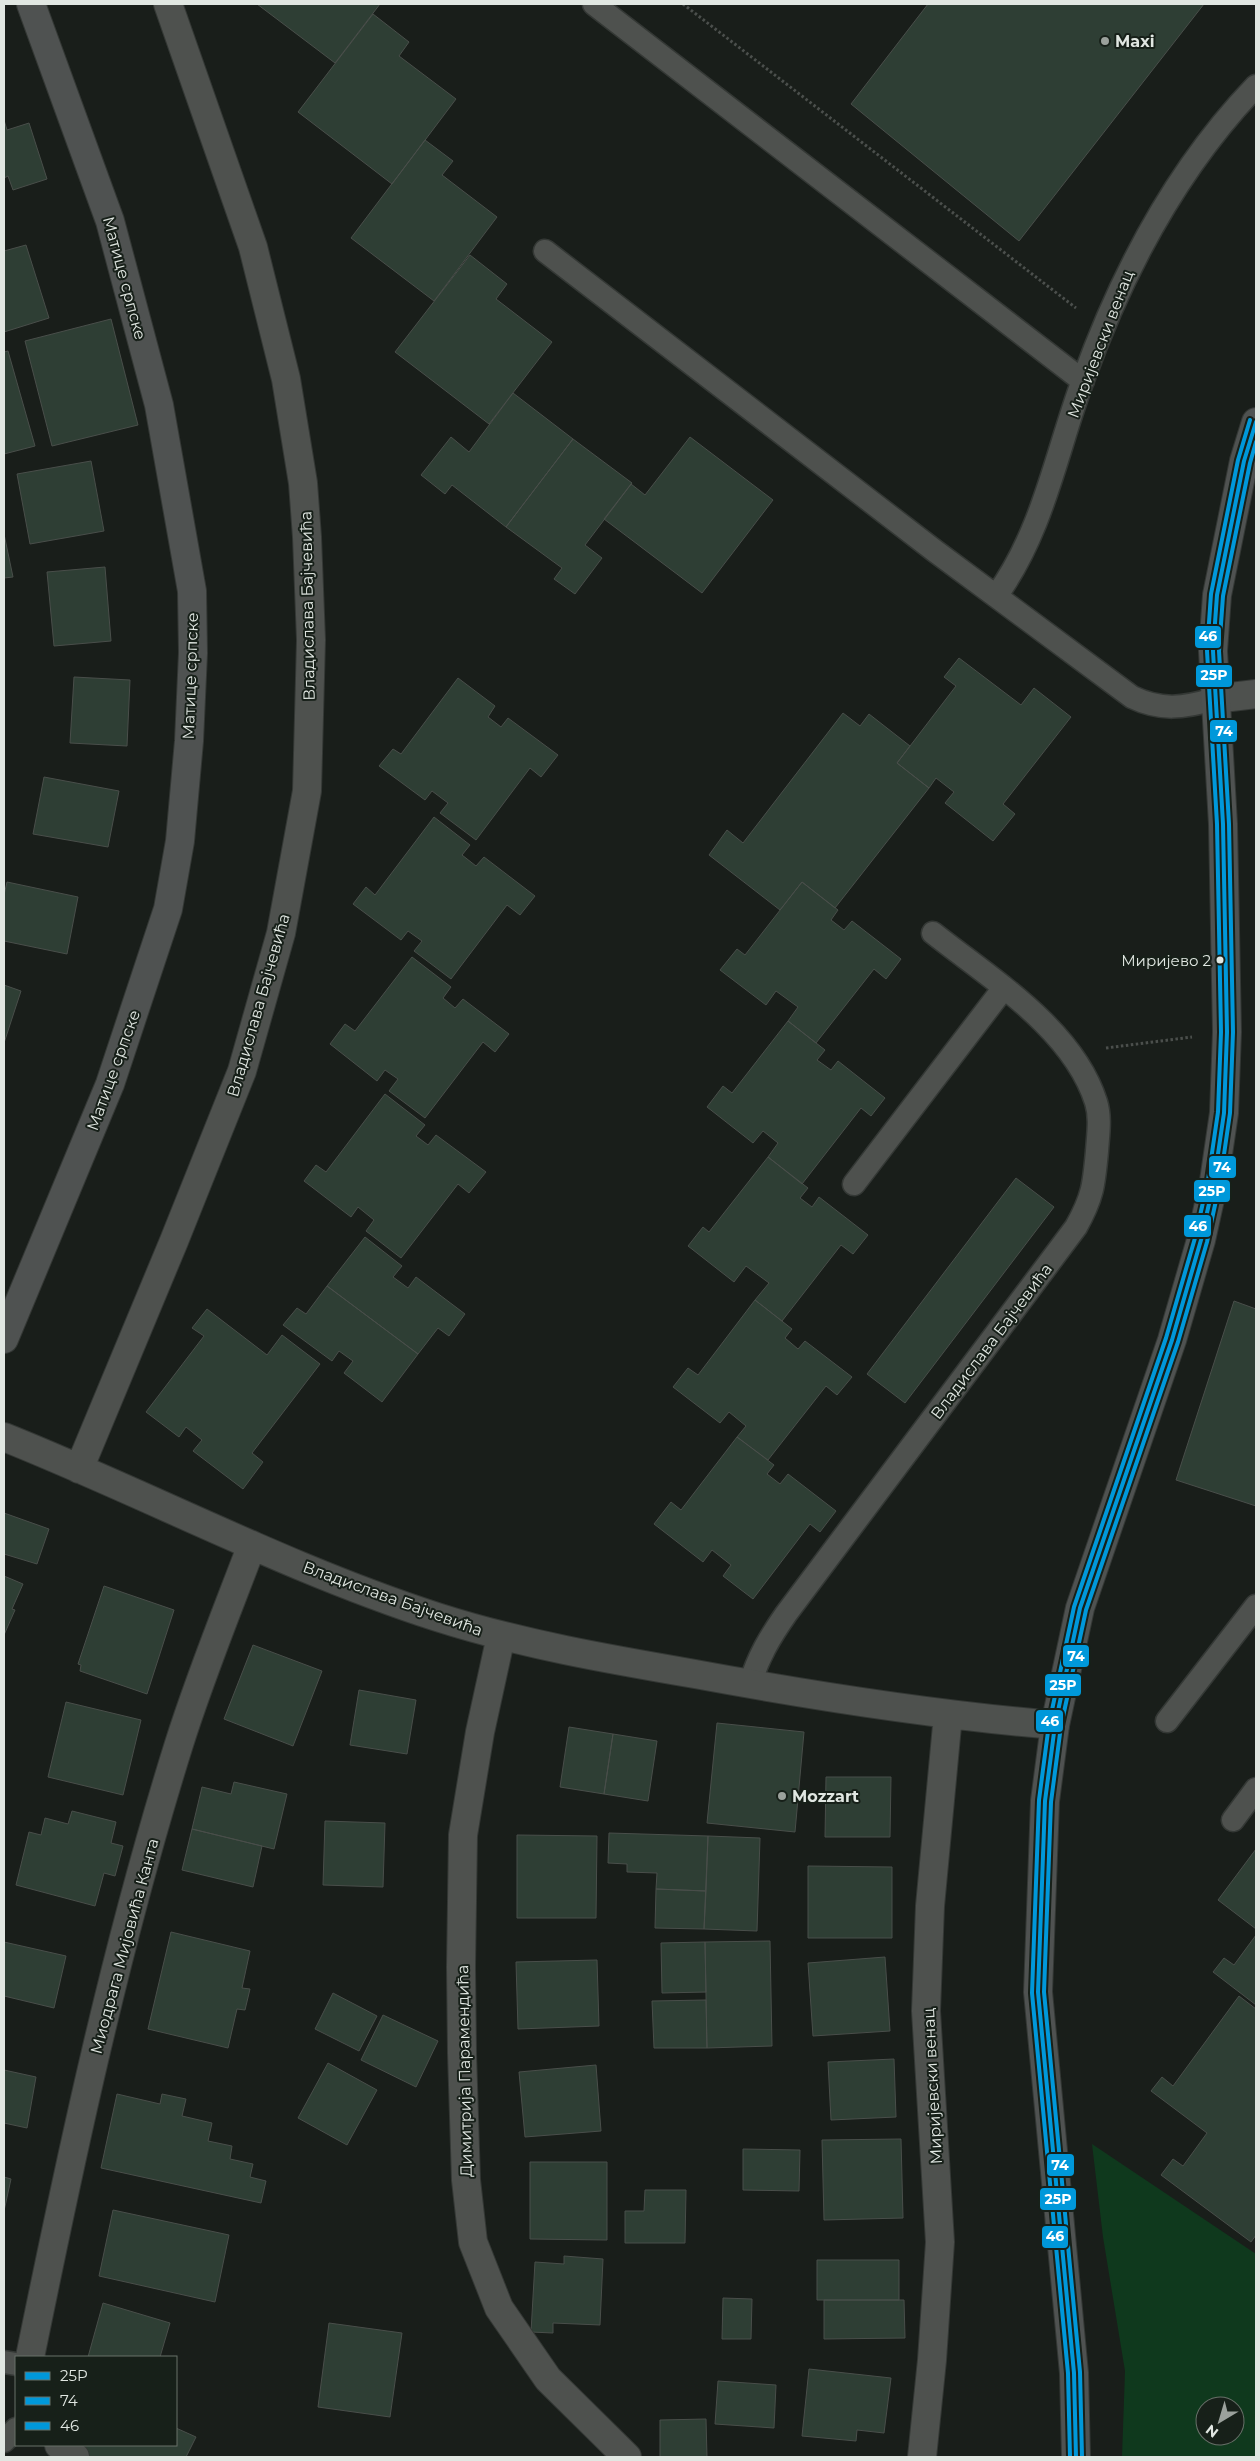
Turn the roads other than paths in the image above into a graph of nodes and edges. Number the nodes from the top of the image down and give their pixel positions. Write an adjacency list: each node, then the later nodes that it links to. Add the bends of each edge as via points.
1 (30, 4): 14 (street, Матице српске, via 110,221 156,396 192,591 193,653 180,841 168,909 110,1084)
2 (168, 4): 16 (street, Владислава Бајчевића, via 253,247 286,379 302,483 311,640 307,791 281,933 242,1071)
3 (594, 4): 6 (lane)
4 (1256, 86): 6 (lane, Миријевски венац, via 1207,144 1160,214 1123,281)
5 (545, 251): 8 (lane)
6 (1082, 381): 8 (lane, Миријевски венац, via 1029,542)
7 (1256, 422): 10 (street, via 1244,461 1217,594 1212,651)
8 (996, 596): 10 (lane, via 1132,697 1148,705 1188,707)
9 (1256, 694): 10 (street)
10 (1214, 699): 23 (street, via 1223,824 1227,1032 1224,1113 1214,1181 1172,1340 1080,1608)
11 (933, 933): 12 (lane, Владислава Бајчевића)
12 (1003, 989): 13 (lane); 20 (lane, Владислава Бајчевића, via 1071,1052 1085,1076 1096,1104 1099,1130 1096,1179 1090,1203 1052,1260 781,1621 763,1650)
13 (854, 1184)
14 (4, 1339)
15 (4, 1437): 16 (street, Владислава Бајчевића)
16 (79, 1469): 17 (street, Владислава Бајчевића)
17 (252, 1545): 19 (street, Владислава Бајчевића, via 436,1617); 26 (street, Миодрага Мијовића Канта, via 179,1744 131,1908 109,1993)
18 (1256, 1606): 22 (lane)
19 (501, 1636): 20 (street, Владислава Бајчевића); 31 (street, Димитрија Парамендића, via 480,1732 463,1836 462,2053 466,2180 473,2242 499,2308 548,2379)
20 (750, 1684): 21 (street, Владислава Бајчевића)
21 (948, 1715): 23 (street, Владислава Бајчевића); 32 (street, Миријевски венац, via 930,1906 926,2011 940,2242)
22 (1166, 1721)
23 (1055, 1725): 33 (street, via 1045,1802 1038,1992 1074,2373)
24 (1256, 1789): 25 (lane)
25 (1233, 1820)
26 (30, 2356)
27 (15, 2430): 28 (lane)
28 (4, 2441)
29 (60, 2446): 30 (street)
30 (75, 2457)
31 (627, 2457)
32 (922, 2457)
33 (1076, 2457)

